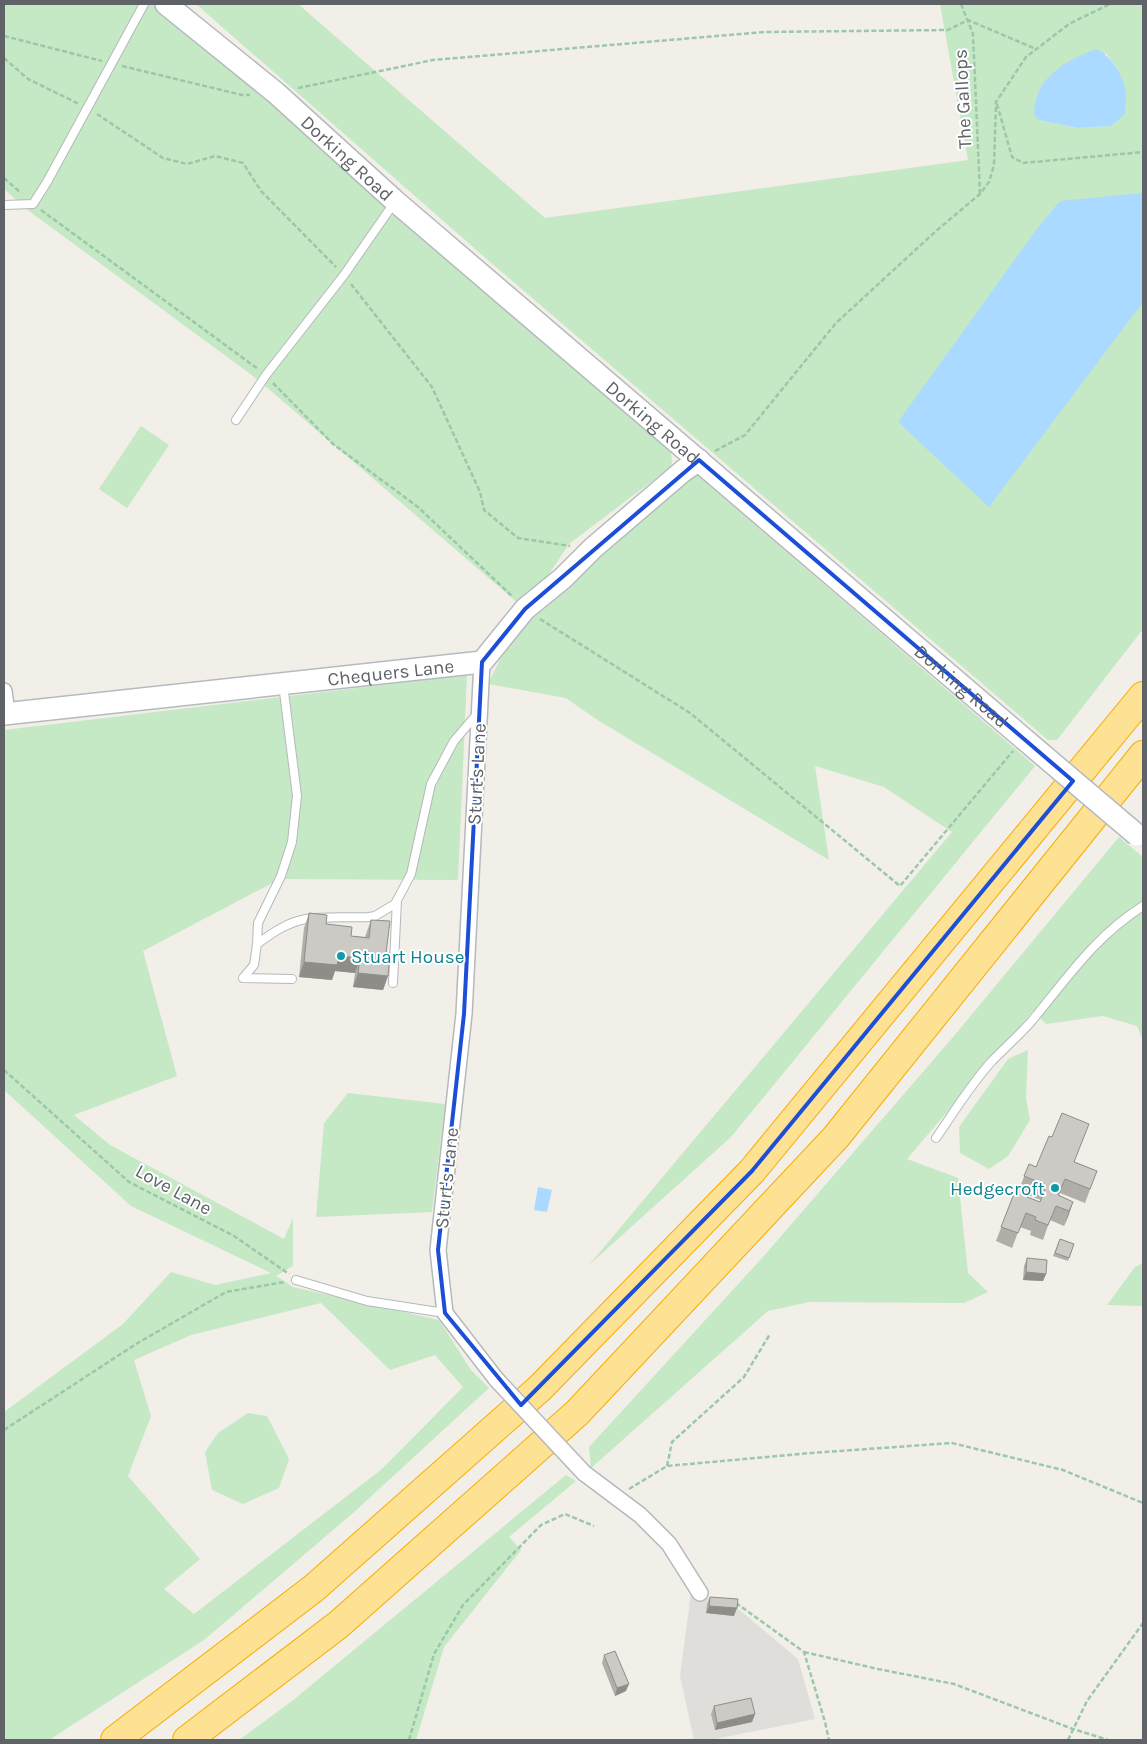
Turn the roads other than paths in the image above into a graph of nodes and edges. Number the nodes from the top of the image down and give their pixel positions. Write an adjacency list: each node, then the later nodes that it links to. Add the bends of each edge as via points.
1 (144, 4): 4 (lane, via 33,204)
2 (166, 4): 3 (main road, Dorking Road, via 276,93)
3 (395, 201): 5 (lane); 6 (main road, Dorking Road)
4 (4, 205)
5 (236, 420)
6 (699, 460): 7 (main road, Chequers Lane, via 682,471 525,609); 14 (main road, Dorking Road, bridge)
7 (482, 662): 8 (main road, Chequers Lane); 11 (street, Sturt's Lane)
8 (283, 683): 12 (main road, Chequers Lane); 17 (lane, via 297,796 292,842 281,876 258,923)
9 (4, 691): 12 (street)
10 (1143, 696): 24 (highway, via 752,1171 540,1388 314,1588)
11 (479, 712): 15 (lane, via 454,741 431,784 411,874); 22 (street, Sturt's Lane, via 464,1014 438,1250)
12 (6, 713)
13 (1143, 755): 25 (highway, via 836,1137 577,1413 338,1626)
14 (1140, 838)
15 (397, 900): 17 (lane, via 375,916 305,919 273,932); 19 (lane)
16 (1143, 906): 20 (lane, via 1113,928 1068,974 1034,1018 968,1090)
17 (258, 944): 18 (lane, via 254,964 243,978)
18 (292, 979)
19 (393, 983)
20 (936, 1138)
21 (296, 1280): 22 (lane, via 367,1300)
22 (445, 1314): 23 (street, bridge, via 496,1379 584,1473 640,1515 669,1544)
23 (700, 1593)
24 (115, 1740)
25 (187, 1740)

